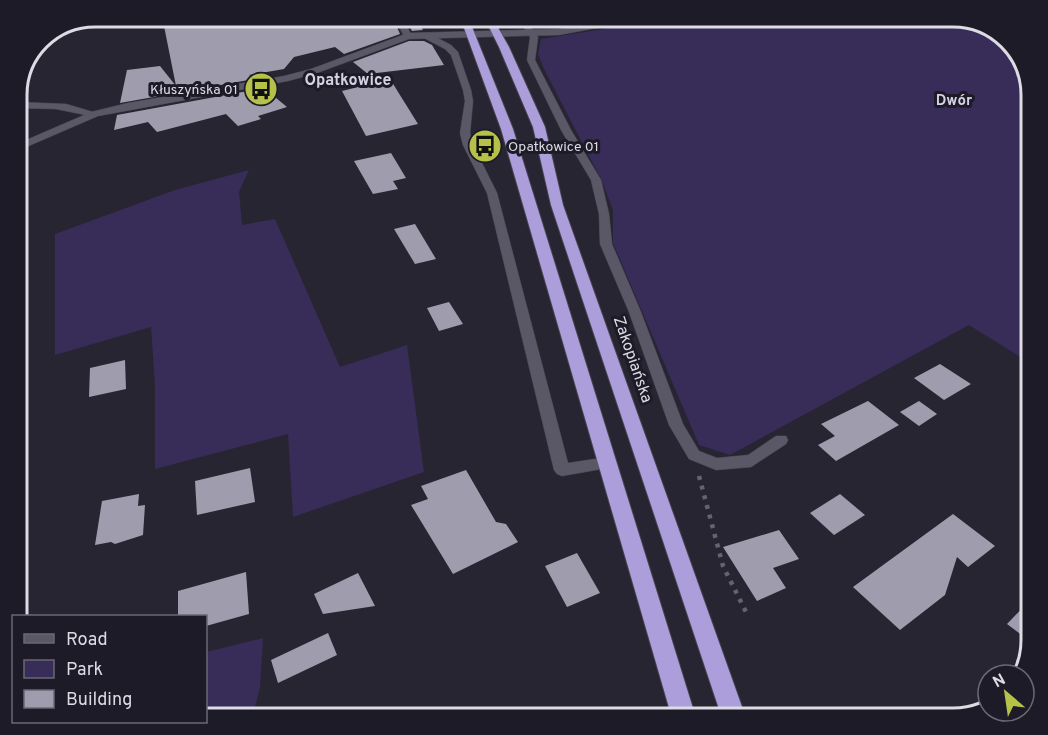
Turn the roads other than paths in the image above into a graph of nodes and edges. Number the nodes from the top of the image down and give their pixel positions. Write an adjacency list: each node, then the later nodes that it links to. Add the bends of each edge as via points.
1 (404, 27): 10 (street)
2 (468, 27): 7 (highway)
3 (494, 27): 8 (highway, Zakopiańska)
4 (528, 27): 6 (lane)
5 (590, 27): 6 (street)
6 (532, 32): 8 (street); 14 (lane, via 531,60 572,142 596,180 606,244 676,425 694,455 716,464 751,461)
7 (470, 33): 8 (street); 9 (street); 15 (highway, via 507,129)
8 (497, 33): 17 (highway, Zakopiańska, via 539,127 557,205)
9 (425, 35): 10 (street); 15 (lane, via 455,54 467,90 465,133 469,150 492,193 562,470)
10 (408, 36): 12 (street, via 285,79)
11 (27, 105): 12 (street, via 76,108)
12 (95, 114): 13 (street)
13 (27, 144)
14 (782, 440)
15 (608, 463): 16 (highway)
16 (681, 708)
17 (731, 708)

